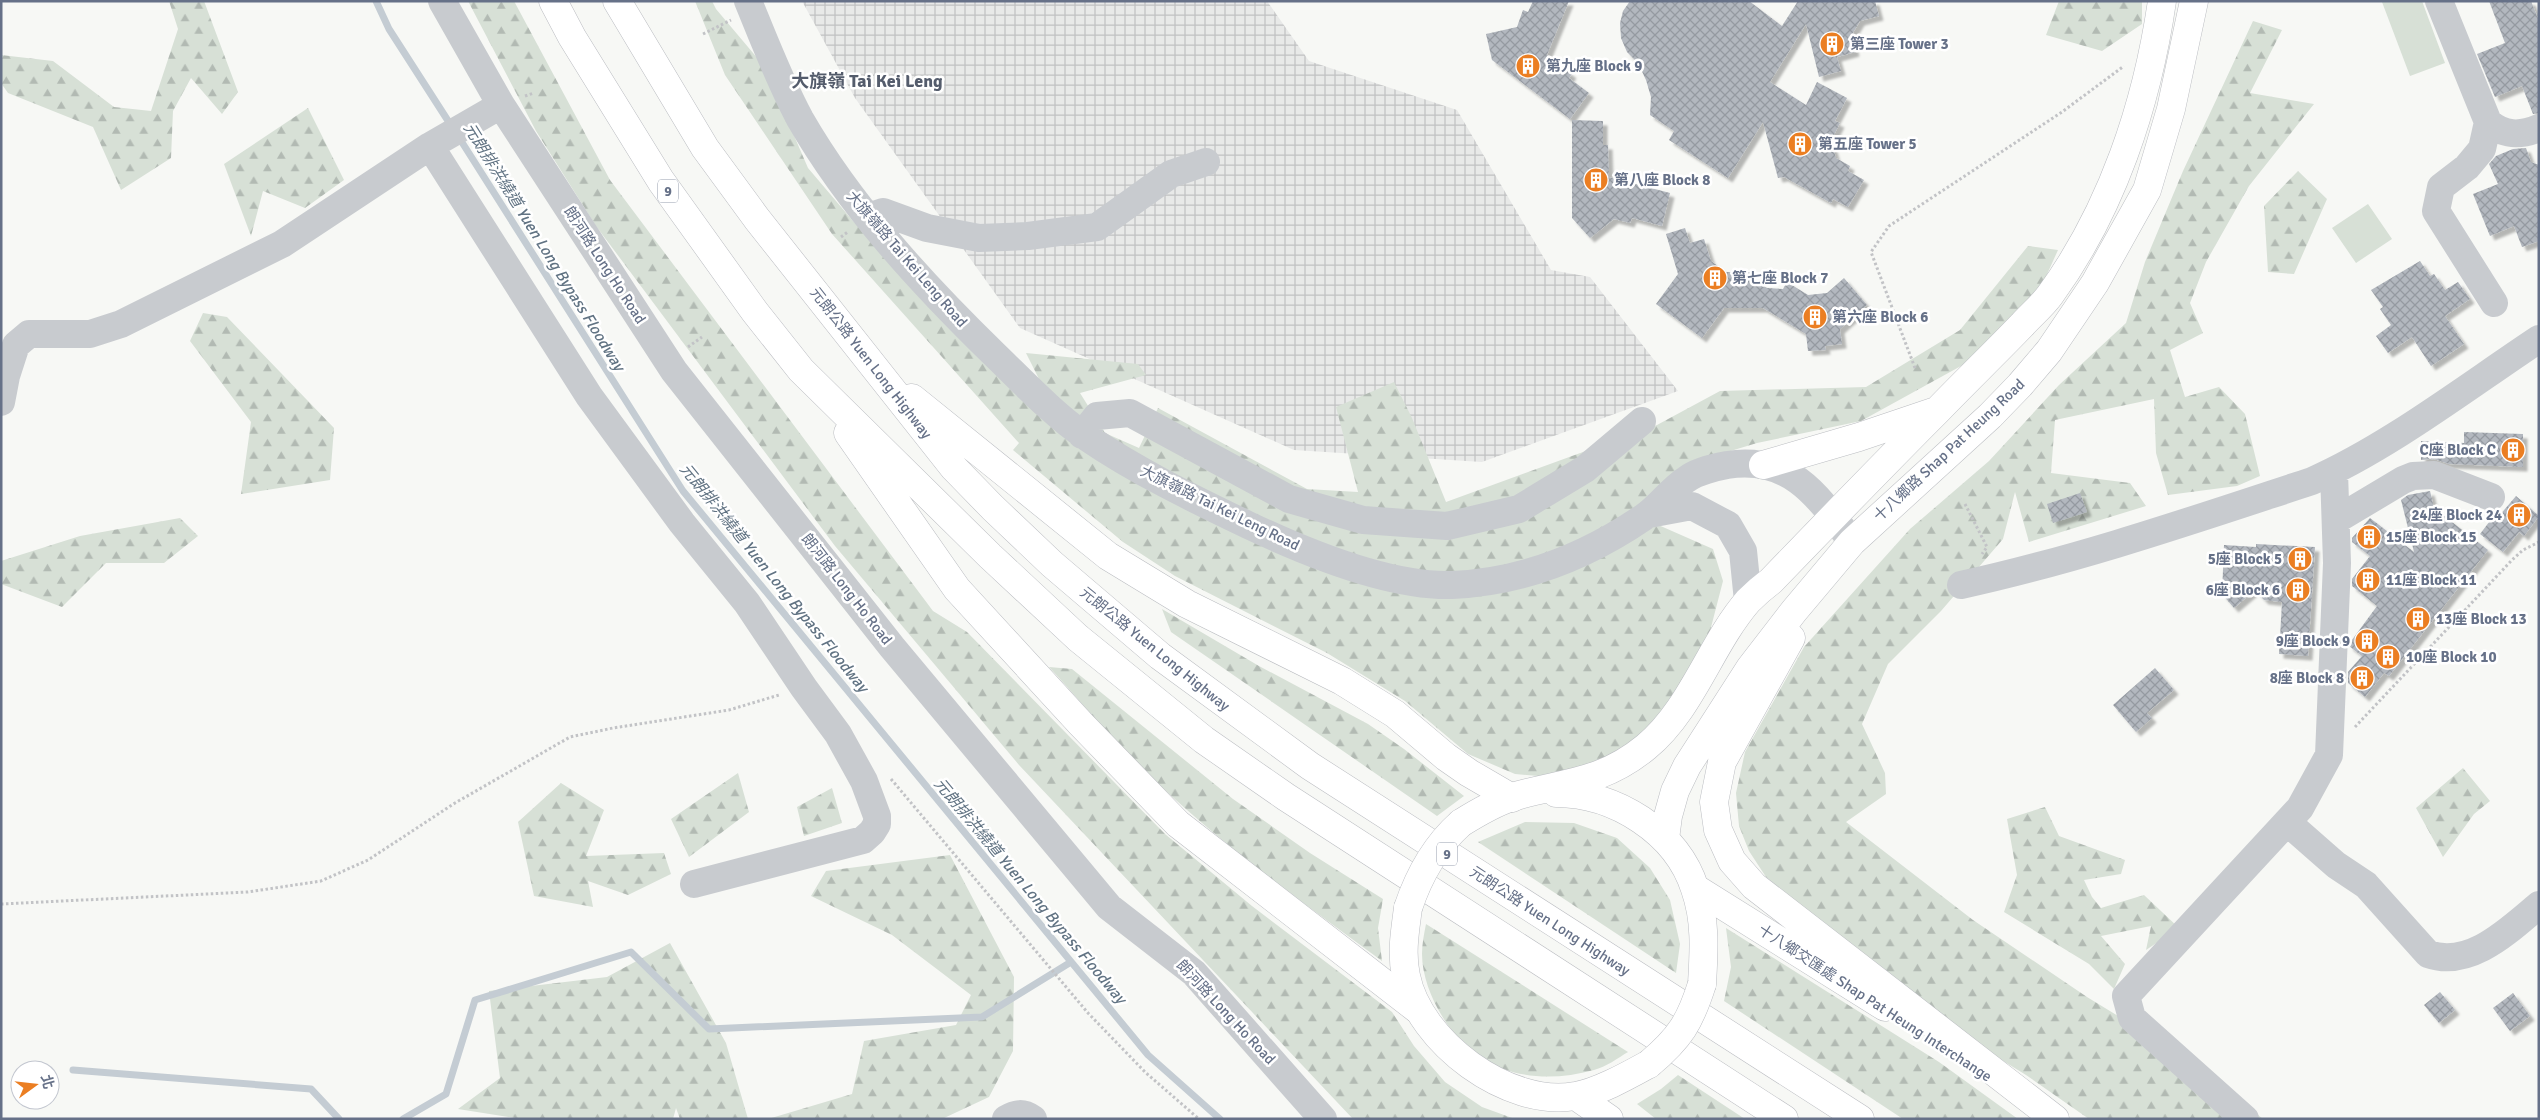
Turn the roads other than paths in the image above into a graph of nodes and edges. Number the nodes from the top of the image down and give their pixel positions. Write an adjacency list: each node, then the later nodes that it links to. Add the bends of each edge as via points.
1 (442, 1): 8 (street, 朗河路 Long Ho Road)
2 (553, 1): 16 (main road, 9, via 661,181 739,291)
3 (617, 1): 17 (main road, 元朗公路 Yuen Long Highway / 9, via 705,148 757,219)
4 (2162, 1): 19 (main road, 十八鄉路 Shap Pat Heung Road, via 2142,100 2109,193 2091,227 2049,296)
5 (2194, 1): 28 (main road, 十八鄉路 Shap Pat Heung Road, via 2171,109 2147,190 2095,283 2049,351 2020,385)
6 (2439, 1): 9 (street)
7 (754, 4): 13 (street, 大旗嶺路 Tai Kei Leng Road, via 800,117 852,199)
8 (496, 108): 11 (street); 42 (street, 朗河路 Long Ho Road, via 674,371 892,647 1109,907 1194,973)
9 (2488, 122): 10 (street, via 2510,134); 14 (street, via 2482,149 2467,167 2441,188 2436,211)
10 (2539, 128)
11 (430, 146): 18 (street, via 282,244 121,324 90,334 29,334 16,345); 35 (street, via 589,396 682,523 747,603 838,734 864,781 877,816 877,824 863,840)
12 (1206, 162): 13 (street, via 1171,174 1097,227 1028,236 979,238 928,228 883,212)
13 (868, 217): 21 (street, 大旗嶺路 Tai Kei Leng Road, via 961,322)
14 (2494, 303)
15 (2539, 339): 23 (street)
16 (801, 370): 38 (main road, via 957,589 1081,724 1178,824); 44 (main road, 9, via 1027,591 1126,679 1204,740 1362,849)
17 (880, 372): 32 (main road, via 1108,556 1187,604 1342,681 1395,714 1454,763); 45 (main road, 元朗公路 Yuen Long Highway / 9, via 954,468 993,508 1103,609 1204,690 1371,806)
18 (3, 384)
19 (1937, 411): 22 (main road); 26 (main road, 十八鄉路 Shap Pat Heung Road)
20 (1642, 420): 21 (street, via 1585,469 1519,509 1447,526 1363,520 1289,499 1130,413 1096,416)
21 (1082, 435): 25 (street, 大旗嶺路 Tai Kei Leng Road, via 1162,483 1292,546 1389,578 1450,585 1513,577 1607,542)
22 (1763, 464): 25 (street, 大旗嶺路 Tai Kei Leng Road, via 1727,465 1688,477); 26 (street, 大旗嶺路 Tai Kei Leng Road, via 1786,471 1800,480)
23 (2334, 472): 27 (street); 30 (street, via 2172,527 2006,576)
24 (2491, 497): 27 (street, via 2434,475 2413,476)
25 (1649, 514): 31 (street, via 1692,506 1728,525 1743,551)
26 (1834, 517): 28 (street, 大旗嶺路 Tai Kei Leng Road); 31 (main road)
27 (2336, 520): 33 (street, via 2337,573 2329,755 2300,808)
28 (1852, 542): 29 (main road)
29 (1831, 567): 34 (main road, via 1756,660 1705,736 1675,791); 46 (main road, via 1722,762 1714,802 1718,830 1732,861 1754,886)
30 (1961, 585)
31 (1748, 601): 32 (main road, via 1681,705 1647,746 1603,774)
32 (1523, 795): 34 (main road, via 1567,793 1596,798 1625,810); 38 (main road, bridge, via 1484,809 1461,823 1446,836 1416,885 1408,908 1403,952 1406,977)
33 (2287, 822): 37 (street, via 2336,865 2366,885 2428,954 2441,959 2463,955 2493,942); 47 (street, via 2126,996 2132,1018)
34 (1665, 839): 36 (main road)
35 (694, 884)
36 (1695, 888): 39 (main road, bridge, via 1705,943 1702,984 1683,1031 1649,1064); 46 (main road, 十八鄉交匯處 Shap Pat Heung Interchange, via 1925,1032)
37 (2539, 905)
38 (1417, 1009): 39 (main road, via 1449,1047 1478,1072 1510,1088 1547,1096)
39 (1576, 1096): 43 (main road)
40 (1006, 1119): 41 (street, via 1016,1113)
41 (1033, 1119)
42 (1323, 1119)
43 (1608, 1119)
44 (1784, 1119)
45 (1860, 1119)
46 (2054, 1119)
47 (2245, 1119)

